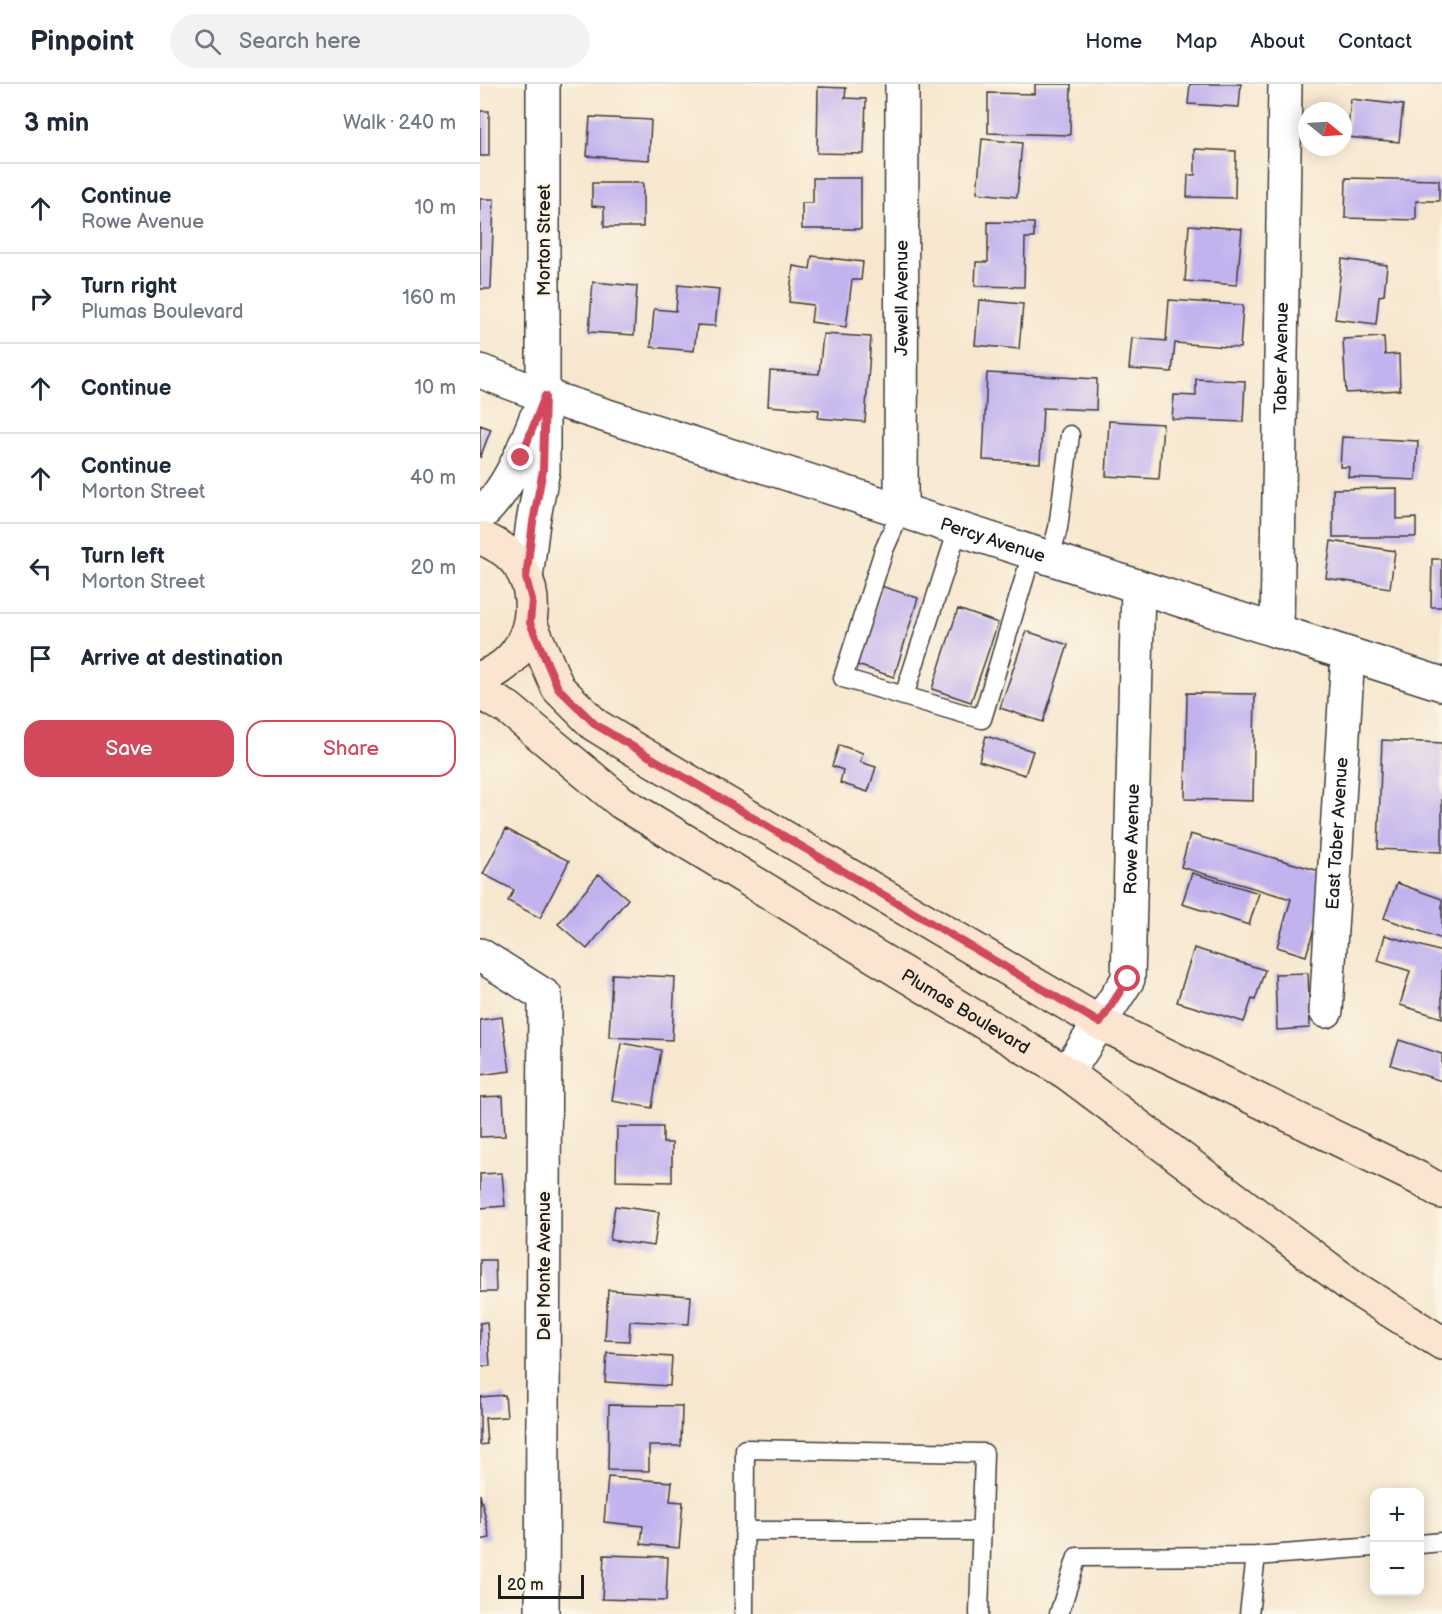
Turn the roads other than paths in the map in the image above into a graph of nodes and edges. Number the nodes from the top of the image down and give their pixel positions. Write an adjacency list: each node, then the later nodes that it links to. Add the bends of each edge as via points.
1 (543, 84): 5 (street, Morton Street)
2 (903, 84): 7 (street, Jewell Avenue)
3 (1285, 84): 15 (street, Taber Avenue)
4 (480, 372): 5 (street, Percy Avenue)
5 (545, 396): 7 (street, Percy Avenue); 8 (street, Morton Street, via 521,458 492,504); 12 (street, Morton Street, via 543,470)
6 (1070, 435): 11 (lane, via 1058,528)
7 (902, 511): 9 (street, Percy Avenue); 20 (lane, via 884,550 843,678)
8 (480, 515)
9 (958, 529): 11 (street, Percy Avenue); 20 (lane)
10 (480, 538): 12 (street, via 510,554)
11 (1041, 556): 13 (street, Percy Avenue); 20 (lane, via 982,719)
12 (526, 578): 14 (street, via 532,600)
13 (1138, 587): 15 (street, Percy Avenue); 23 (street, Rowe Avenue, via 1128,979)
14 (530, 623): 17 (street, via 521,646 505,665); 23 (street, via 558,688 596,725)
15 (1277, 631): 16 (street, Percy Avenue)
16 (1348, 654): 18 (street, Percy Avenue); 22 (street, East Taber Avenue)
17 (480, 678)
18 (1442, 684)
19 (480, 693): 24 (street, Plumas Boulevard, via 508,708 621,802)
20 (904, 696)
21 (480, 955): 33 (street, Del Monte Avenue, via 545,996)
22 (1326, 1011)
23 (1100, 1023): 24 (street, Rowe Avenue); 25 (street)
24 (1067, 1073): 26 (street, Plumas Boulevard, via 1353,1287)
25 (1442, 1192)
26 (1442, 1343)
27 (744, 1531): 28 (lane); 28 (lane, via 745,1449 984,1454); 34 (lane)
28 (982, 1531): 35 (lane)
29 (1442, 1542): 30 (lane)
30 (1424, 1544)
31 (1370, 1547): 32 (lane)
32 (1257, 1556): 36 (lane, via 1077,1557); 37 (lane)
33 (542, 1614)
34 (744, 1614)
35 (979, 1614)
36 (1059, 1614)
37 (1249, 1614)

